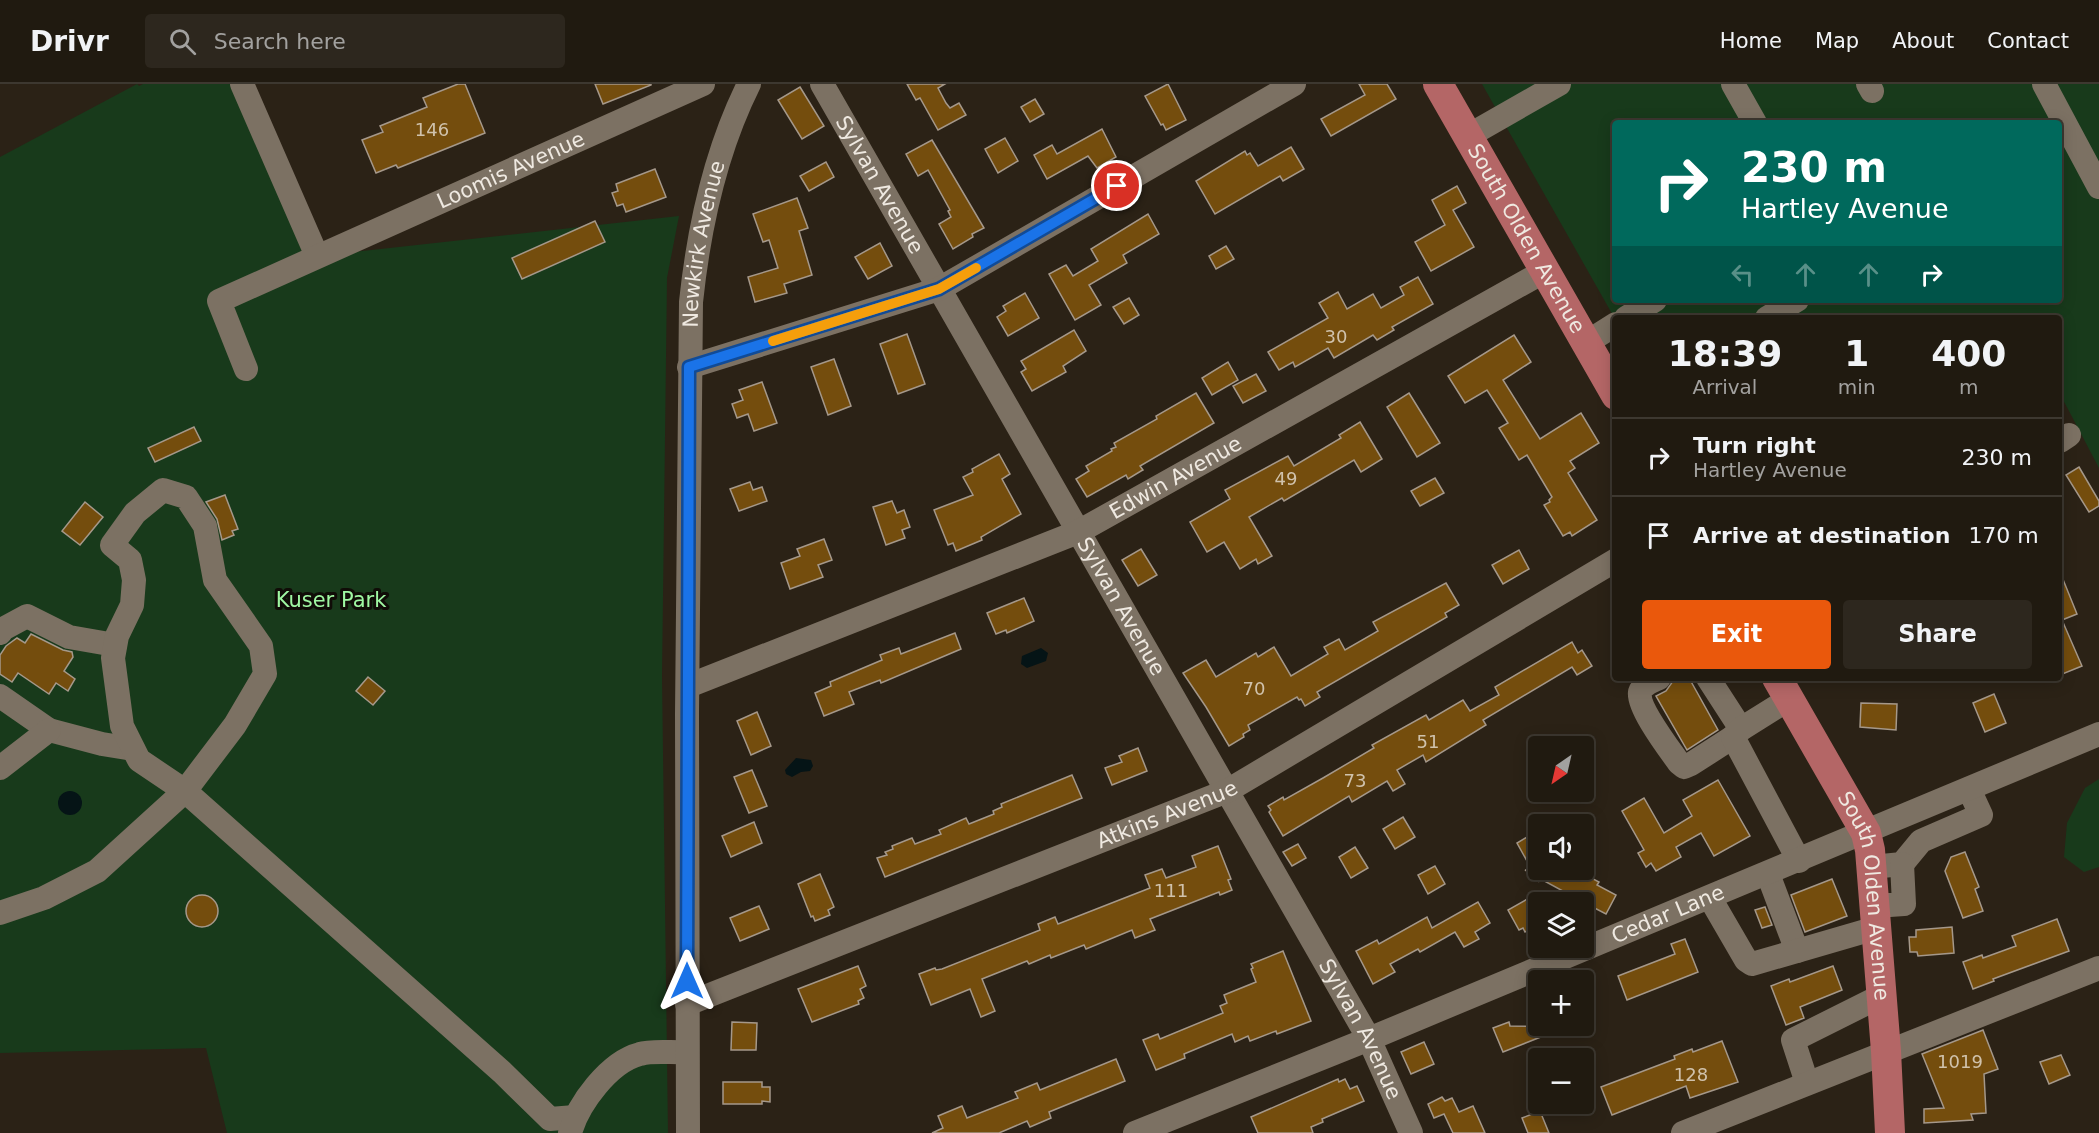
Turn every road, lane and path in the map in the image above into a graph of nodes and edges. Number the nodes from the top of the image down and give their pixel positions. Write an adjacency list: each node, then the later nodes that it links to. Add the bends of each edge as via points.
1 (242, 84): 13 (street)
2 (703, 84): 13 (street, Loomis Avenue)
3 (749, 84): 22 (street, Newkirk Avenue, via 707,198 691,302)
4 (822, 84): 15 (street, Sylvan Avenue)
5 (1294, 84): 15 (street)
6 (1438, 84): 11 (main road, South Olden Avenue)
7 (1559, 84): 11 (street)
8 (1733, 84): 10 (street)
9 (2044, 84): 12 (street)
10 (1753, 120)
11 (1468, 136): 14 (main road, South Olden Avenue)
12 (2099, 187)
13 (317, 256): 23 (street, Loomis Avenue, via 219,301)
14 (1545, 271): 21 (main road, South Olden Avenue); 25 (street, Edwin Avenue)
15 (939, 289): 22 (street); 25 (street, Sylvan Avenue)
16 (1650, 303): 18 (street)
17 (1792, 303): 19 (street)
18 (1631, 315)
19 (1772, 315)
20 (1612, 327): 21 (street)
21 (1586, 343): 24 (main road, South Olden Avenue)
22 (689, 367): 31 (street, Newkirk Avenue)
23 (246, 369)
24 (1612, 388)
25 (1078, 532): 31 (street, Edwin Avenue); 41 (street, Sylvan Avenue)
26 (1612, 562): 41 (street, Atkins Avenue)
27 (0, 633): 28 (street, via 27,616 69,637)
28 (115, 645): 37 (street, via 113,658 122,726); 40 (street, via 132,605 134,580 130,560 112,545 135,513 163,490 186,497 205,526 215,580 261,646 265,674 235,725)
29 (1654, 681): 35 (street, via 1640,693 1642,706 1684,767)
30 (1710, 681): 35 (street)
31 (688, 686): 55 (street, Newkirk Avenue)
32 (1783, 688): 35 (street); 43 (main road, South Olden Avenue)
33 (0, 696): 34 (street)
34 (49, 730): 37 (street); 38 (street)
35 (1737, 733): 45 (street)
36 (2099, 734): 39 (street, Cedar Lane)
37 (133, 749): 40 (street, via 139,760)
38 (0, 768)
39 (1969, 789): 42 (street, Cedar Lane); 44 (street, via 1981,815)
40 (185, 791): 50 (street, via 97,872 44,898); 60 (street, via 550,1119)
41 (1227, 791): 55 (street, Atkins Avenue); 56 (street, Sylvan Avenue)
42 (1909, 814): 43 (street, Cedar Lane); 44 (street)
43 (1866, 833): 45 (street, Cedar Lane); 47 (main road, South Olden Avenue)
44 (1921, 841): 46 (street)
45 (1798, 861): 48 (street, Cedar Lane)
46 (1902, 864): 47 (street); 51 (street, via 1904,904)
47 (1872, 867): 51 (main road, South Olden Avenue)
48 (1768, 874): 49 (street, Cedar Lane); 52 (street)
49 (1710, 897): 52 (street, via 1752,964); 56 (street, Cedar Lane)
50 (0, 913)
51 (1876, 917): 52 (street); 54 (main road, South Olden Avenue)
52 (1797, 951)
53 (2099, 968): 57 (street)
54 (1881, 996): 57 (main road, South Olden Avenue); 59 (street, via 1793,1040)
55 (687, 1004): 58 (street, Newkirk Avenue)
56 (1369, 1039): 62 (street, Cedar Lane); 63 (street, Sylvan Avenue)
57 (1886, 1051): 59 (street); 65 (main road, South Olden Avenue)
58 (687, 1052): 60 (street, via 640,1054 614,1067 592,1092); 61 (street, Newkirk Avenue)
59 (1807, 1083): 64 (street)
60 (572, 1125)
61 (688, 1133)
62 (1135, 1133)
63 (1411, 1133)
64 (1683, 1133)
65 (1890, 1133)

